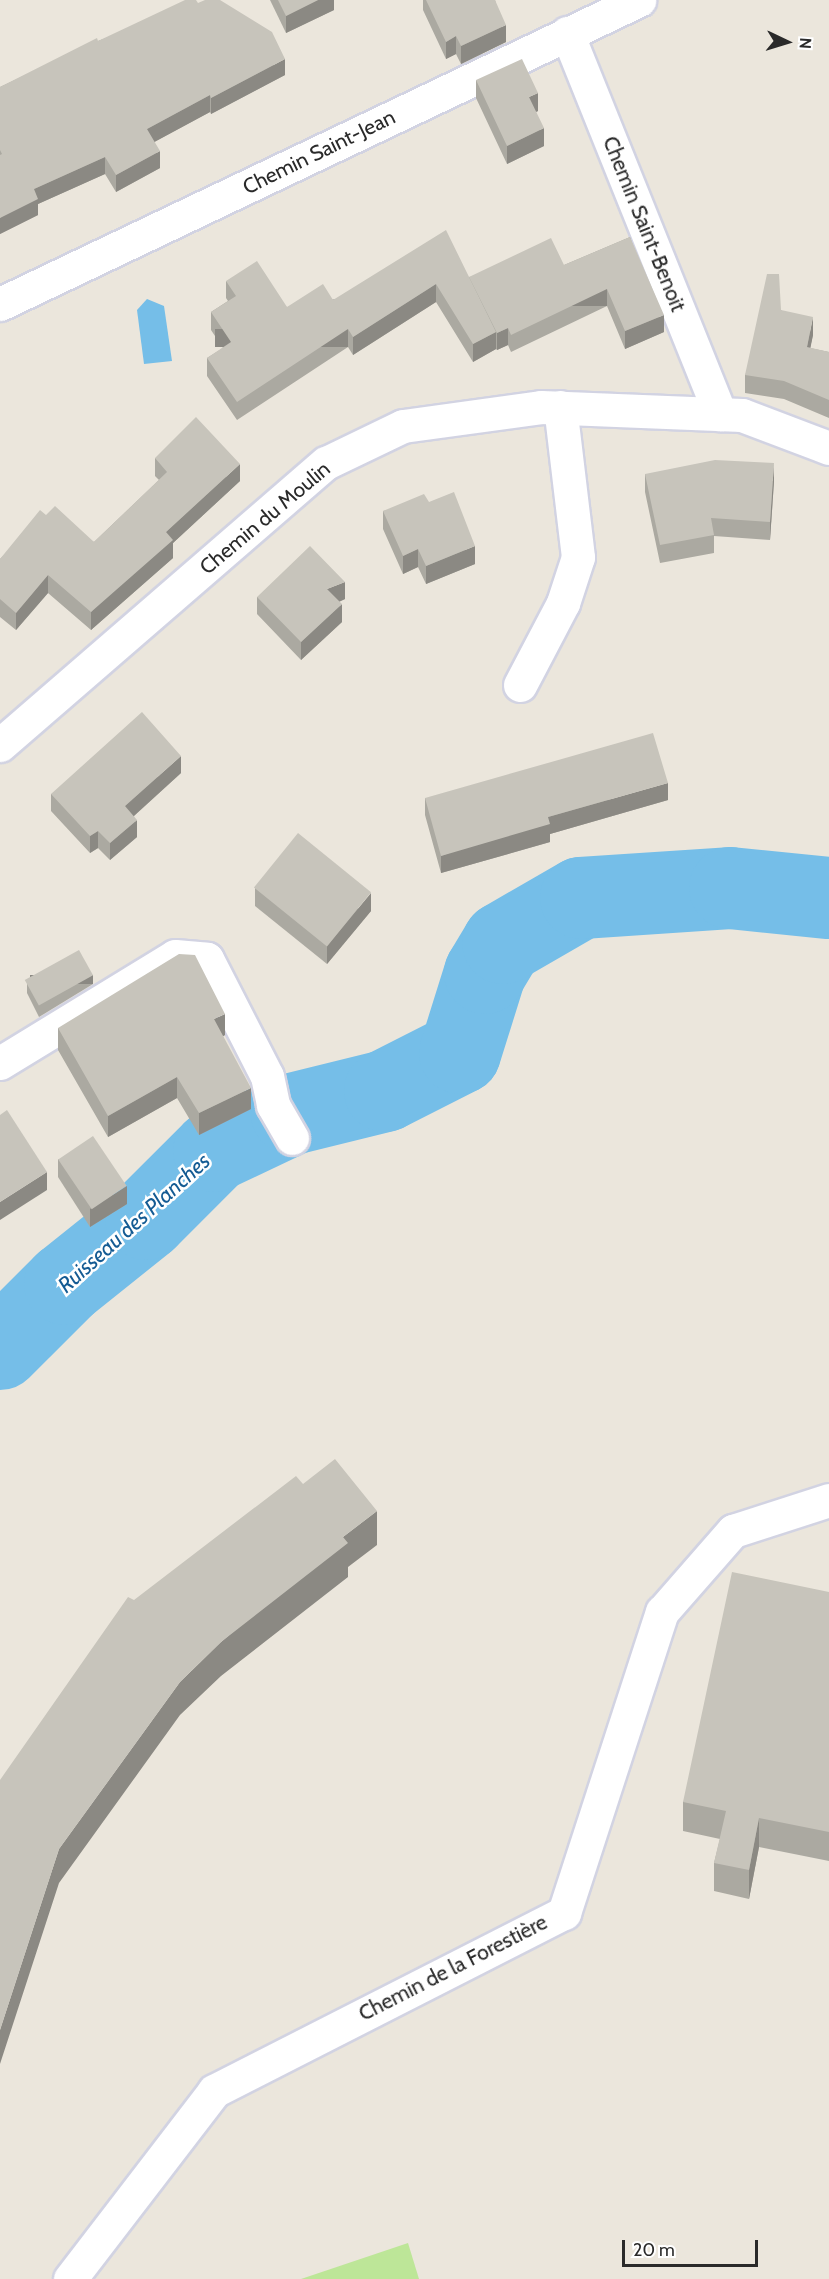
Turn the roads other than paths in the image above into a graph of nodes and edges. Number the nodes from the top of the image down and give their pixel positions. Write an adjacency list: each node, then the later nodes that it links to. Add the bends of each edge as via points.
1 (639, 0): 2 (street, Chemin Saint-Jean)
2 (567, 33): 3 (street, Chemin Saint-Jean); 5 (street, Chemin Saint-Benoit)
3 (0, 304)
4 (560, 407): 5 (street, Chemin du Moulin); 7 (street, via 578,557 563,603); 8 (street, Chemin du Moulin, via 403,426 326,463)
5 (720, 414): 6 (street, Chemin du Moulin, via 742,415)
6 (829, 448)
7 (520, 685)
8 (0, 745)
9 (0, 1063): 10 (street, via 175,956 207,959 267,1076 273,1105)
10 (292, 1138)
11 (829, 1500): 12 (street, Chemin de la Forestière, via 733,1531 662,1612 564,1913 214,2091)
12 (70, 2279)

